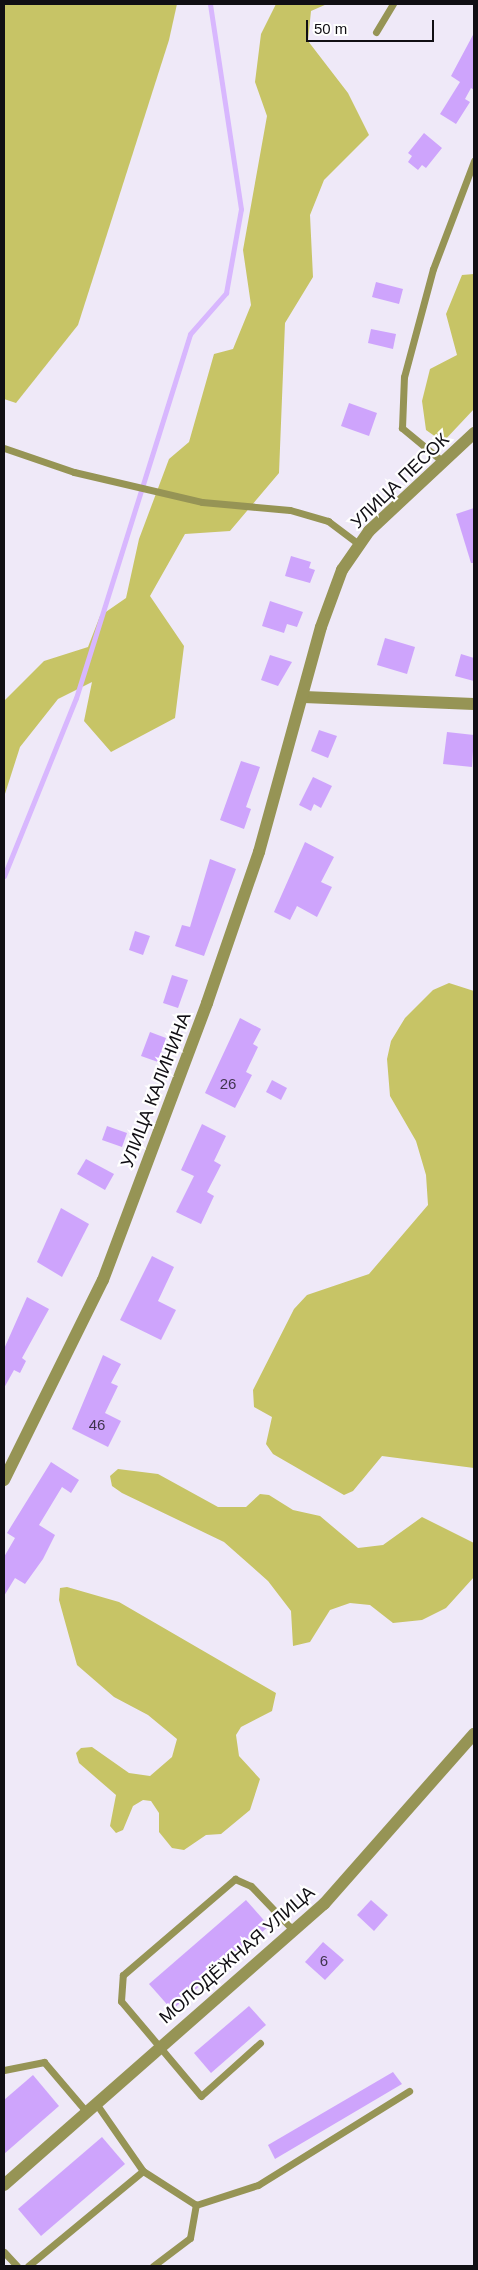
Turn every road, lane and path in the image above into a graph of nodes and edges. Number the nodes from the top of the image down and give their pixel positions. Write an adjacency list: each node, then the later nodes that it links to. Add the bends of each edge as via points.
1 (393, 4): 2 (lane)
2 (376, 32)
3 (474, 162): 6 (lane, via 433,269 404,377 402,428)
4 (474, 433): 6 (street, УЛИЦА ПЕСОК)
5 (4, 448): 7 (lane, via 74,472 202,502 290,510 328,521)
6 (442, 461): 7 (street, УЛИЦА ПЕСОК)
7 (360, 544): 8 (street, УЛИЦА ПЕСОК, via 342,570 320,626)
8 (304, 697): 9 (street); 10 (street, УЛИЦА КАЛИНИНА, via 259,852 207,1003 103,1280)
9 (474, 704)
10 (4, 1480)
11 (474, 1734): 12 (street, МОЛОДЁЖНАЯ УЛИЦА, via 324,1904)
12 (293, 1930): 14 (street, МОЛОДЁЖНАЯ УЛИЦА); 14 (lane, via 251,1886 235,1879 227,1883 123,1975 121,2002)
13 (260, 2043): 14 (lane, via 201,2096)
14 (157, 2048): 17 (street, МОЛОДЁЖНАЯ УЛИЦА)
15 (4, 2070): 17 (lane, via 44,2062)
16 (409, 2092): 20 (lane, via 258,2185)
17 (90, 2106): 18 (lane); 19 (street, МОЛОДЁЖНАЯ УЛИЦА)
18 (144, 2172): 20 (lane); 23 (lane)
19 (4, 2185)
20 (196, 2205): 24 (lane, via 190,2238)
21 (4, 2252): 22 (lane)
22 (18, 2266)
23 (28, 2266)
24 (153, 2266)

